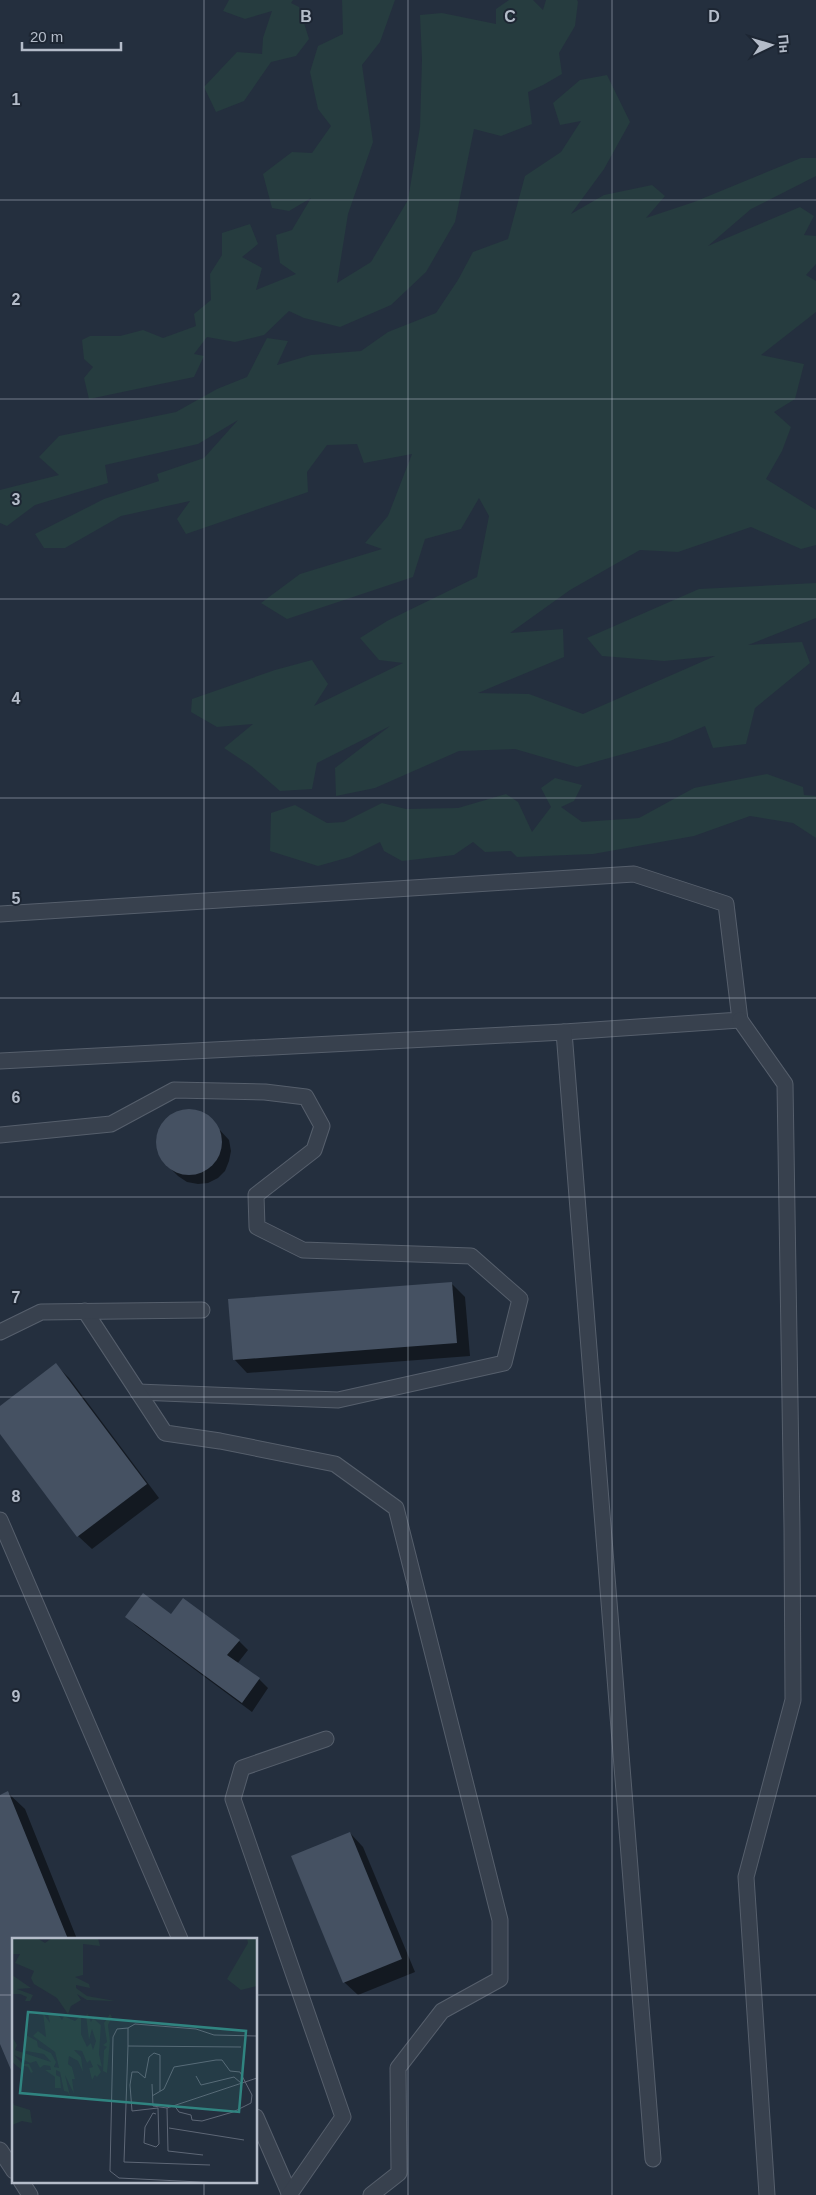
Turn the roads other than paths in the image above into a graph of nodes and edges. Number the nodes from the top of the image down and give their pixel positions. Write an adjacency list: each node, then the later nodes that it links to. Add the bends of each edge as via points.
1 (0, 914): 2 (lane, via 634,874 726,904)
2 (740, 1020): 3 (lane); 22 (lane, via 785,1084 793,1700 746,1877)
3 (564, 1032): 4 (lane); 16 (lane)
4 (0, 1061)
5 (0, 1136): 9 (lane, via 111,1124 174,1090 265,1092 306,1097 322,1126 314,1150 256,1195 257,1227 303,1250 471,1256 520,1299 504,1363 338,1400)
6 (202, 1310): 7 (lane)
7 (85, 1312): 8 (lane, via 41,1312); 9 (lane)
8 (0, 1332)
9 (138, 1392): 21 (lane, via 165,1433 335,1464 396,1508 500,1920 500,1979 442,2011 398,2068 399,2173)
10 (0, 1520): 11 (lane)
11 (4, 1544): 13 (lane)
12 (326, 1739): 20 (lane, via 242,1768 234,1799 343,2117)
13 (180, 1938)
14 (258, 2122): 20 (lane)
15 (0, 2150): 17 (lane)
16 (653, 2159)
17 (12, 2167)
18 (22, 2182): 19 (lane)
19 (30, 2195)
20 (290, 2195)
21 (371, 2195)
22 (767, 2195)

